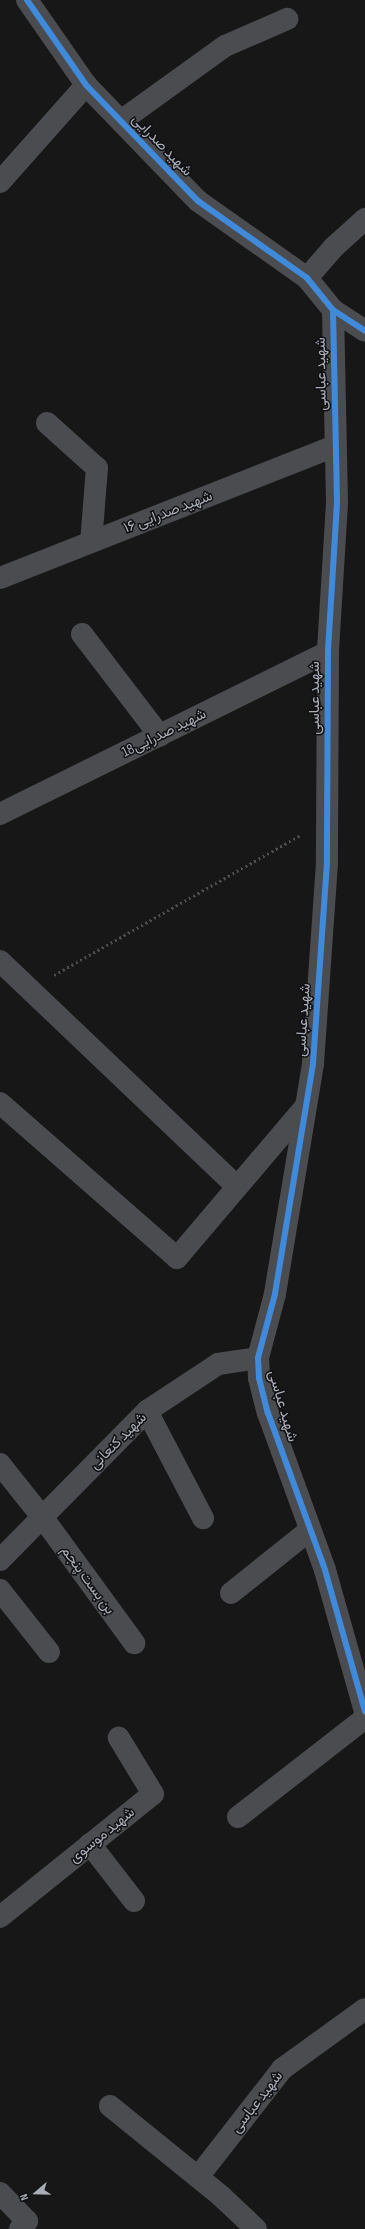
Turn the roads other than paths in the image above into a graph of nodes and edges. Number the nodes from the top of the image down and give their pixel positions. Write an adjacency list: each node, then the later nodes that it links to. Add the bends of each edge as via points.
1 (28, 0): 3 (street, شهید صدرایی)
2 (287, 19): 4 (street, via 225,46)
3 (86, 85): 4 (street, شهید صدرایی); 5 (street)
4 (121, 121): 7 (street, شهید صدرایی, via 198,201)
5 (0, 182)
6 (365, 219): 7 (street)
7 (307, 278): 8 (street, شهید صدرایی)
8 (333, 310): 9 (street, شهید صدرایی); 11 (street, شهید عباسی)
9 (365, 331)
10 (47, 423): 12 (street, via 97,468)
11 (335, 446): 12 (street, شهید صدرایی ۱۶); 15 (street, شهید عباسی, via 337,503)
12 (91, 542): 13 (street, شهید صدرایی ۱۶)
13 (0, 578)
14 (82, 634): 16 (street)
15 (328, 652): 16 (street, شهید صدرایی18); 20 (street, شهید عباسی, via 327,863 314,1056)
16 (160, 736): 17 (street, شهید صدرایی18)
17 (0, 814)
18 (0, 961): 21 (street)
19 (0, 1103): 21 (street, via 177,1258)
20 (306, 1106): 21 (street); 22 (street, شهید عباسی, via 275,1294)
21 (237, 1187)
22 (258, 1358): 23 (street, شهید کنعانی, via 218,1364); 27 (street, شهید عباسی, via 259,1378 268,1413)
23 (147, 1411): 25 (street, شهید کنعانی); 26 (street)
24 (0, 1464): 25 (street, بن بست پنجم)
25 (43, 1518): 28 (street, شهید کنعانی); 31 (street, بن بست پنجم)
26 (203, 1518)
27 (310, 1530): 30 (street); 33 (street, شهید عباسی, via 325,1570)
28 (0, 1560)
29 (0, 1590): 32 (street)
30 (231, 1593)
31 (134, 1643)
32 (49, 1652)
33 (365, 1711)
34 (365, 1718): 36 (street)
35 (119, 1738): 37 (street, شهید موسوی, via 153,1794)
36 (238, 1817)
37 (90, 1844): 38 (street); 39 (street, شهید موسوی)
38 (134, 1901)
39 (0, 1917)
40 (365, 2009): 42 (street, شهید عباسی, via 282,2069)
41 (110, 2106): 42 (street)
42 (198, 2178): 45 (street)
43 (0, 2193): 44 (street, via 27,2221)
44 (20, 2229)
45 (256, 2229)

